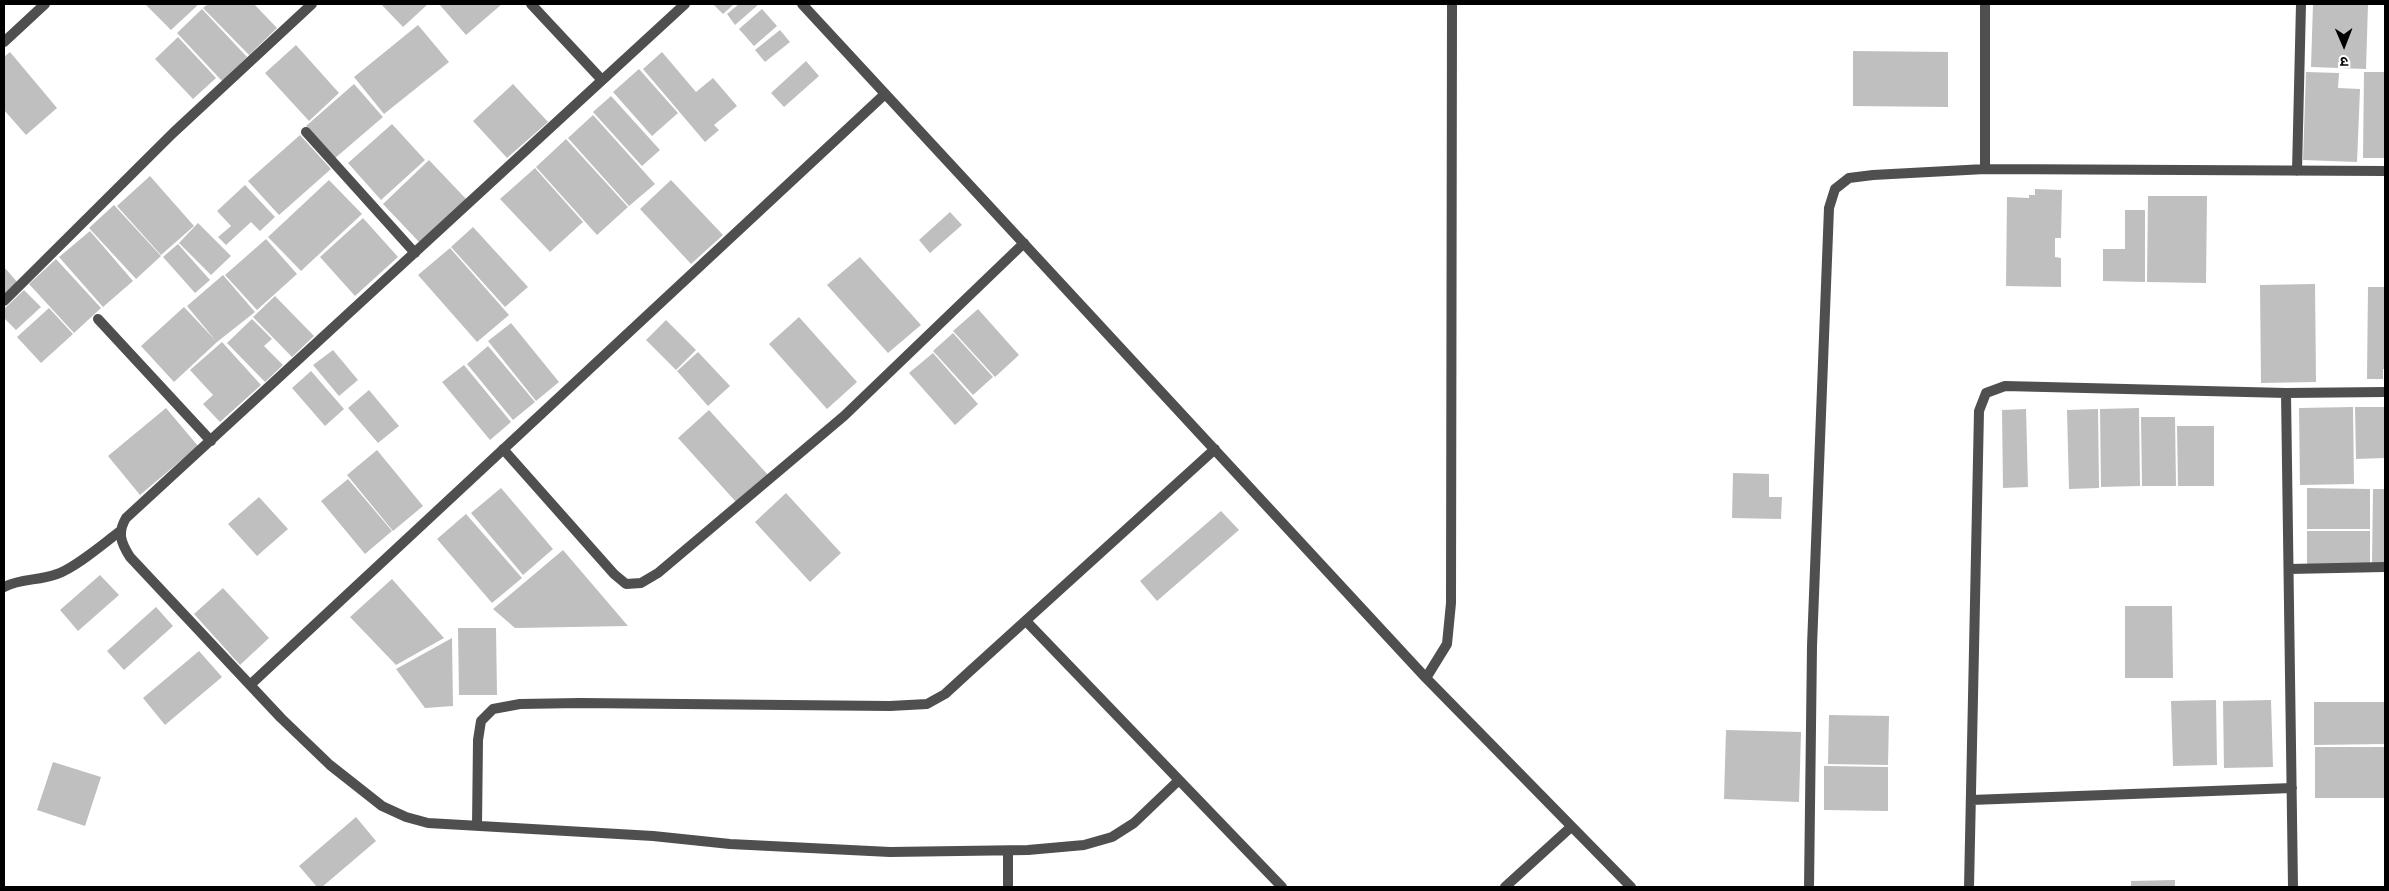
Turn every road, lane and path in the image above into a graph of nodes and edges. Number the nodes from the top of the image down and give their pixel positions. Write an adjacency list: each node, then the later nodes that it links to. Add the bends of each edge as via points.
1 (45, 4): 9 (street)
2 (312, 4): 18 (street, via 173,133)
3 (531, 4): 10 (street)
4 (685, 4): 10 (street)
5 (802, 4): 11 (street)
6 (1452, 4): 30 (street, via 1451,604 1447,644)
7 (1985, 4): 13 (street)
8 (2301, 4): 14 (street)
9 (4, 42)
10 (602, 80): 17 (street)
11 (885, 94): 16 (street); 23 (street)
12 (306, 132): 17 (street)
13 (1985, 169): 14 (street); 42 (street, via 1849,178 1835,190 1829,208 1812,646)
14 (2297, 171): 15 (street)
15 (2385, 171)
16 (1024, 243): 23 (street, via 844,416 658,573 641,583 626,584 614,574); 24 (street)
17 (415, 253): 22 (street)
18 (4, 301)
19 (98, 319): 22 (street)
20 (2385, 392): 21 (street)
21 (2286, 393): 27 (street); 34 (street, via 2005,386 1986,393 1980,411)
22 (211, 441): 25 (street, via 126,518)
23 (503, 449): 31 (street)
24 (1215, 450): 29 (street); 30 (street)
25 (119, 532): 28 (street, via 60,574 24,579); 31 (street, via 130,557)
26 (2385, 567): 27 (street)
27 (2289, 569): 33 (street)
28 (4, 587)
29 (1026, 621): 32 (street); 35 (street, via 945,694 927,704 580,703 520,704 493,709 481,721 478,740)
30 (1426, 678): 36 (street)
31 (250, 685): 35 (street, via 330,765 382,806 428,823)
32 (1179, 780): 37 (street, via 1134,823 1112,837 1084,845); 39 (street)
33 (2292, 788): 34 (street); 44 (street)
34 (1971, 800): 43 (street)
35 (477, 826): 37 (street, via 890,852)
36 (1571, 827): 40 (street); 41 (street)
37 (1008, 851): 38 (street)
38 (1008, 887)
39 (1282, 887)
40 (1505, 887)
41 (1631, 887)
42 (1809, 887)
43 (1969, 887)
44 (2294, 887)

